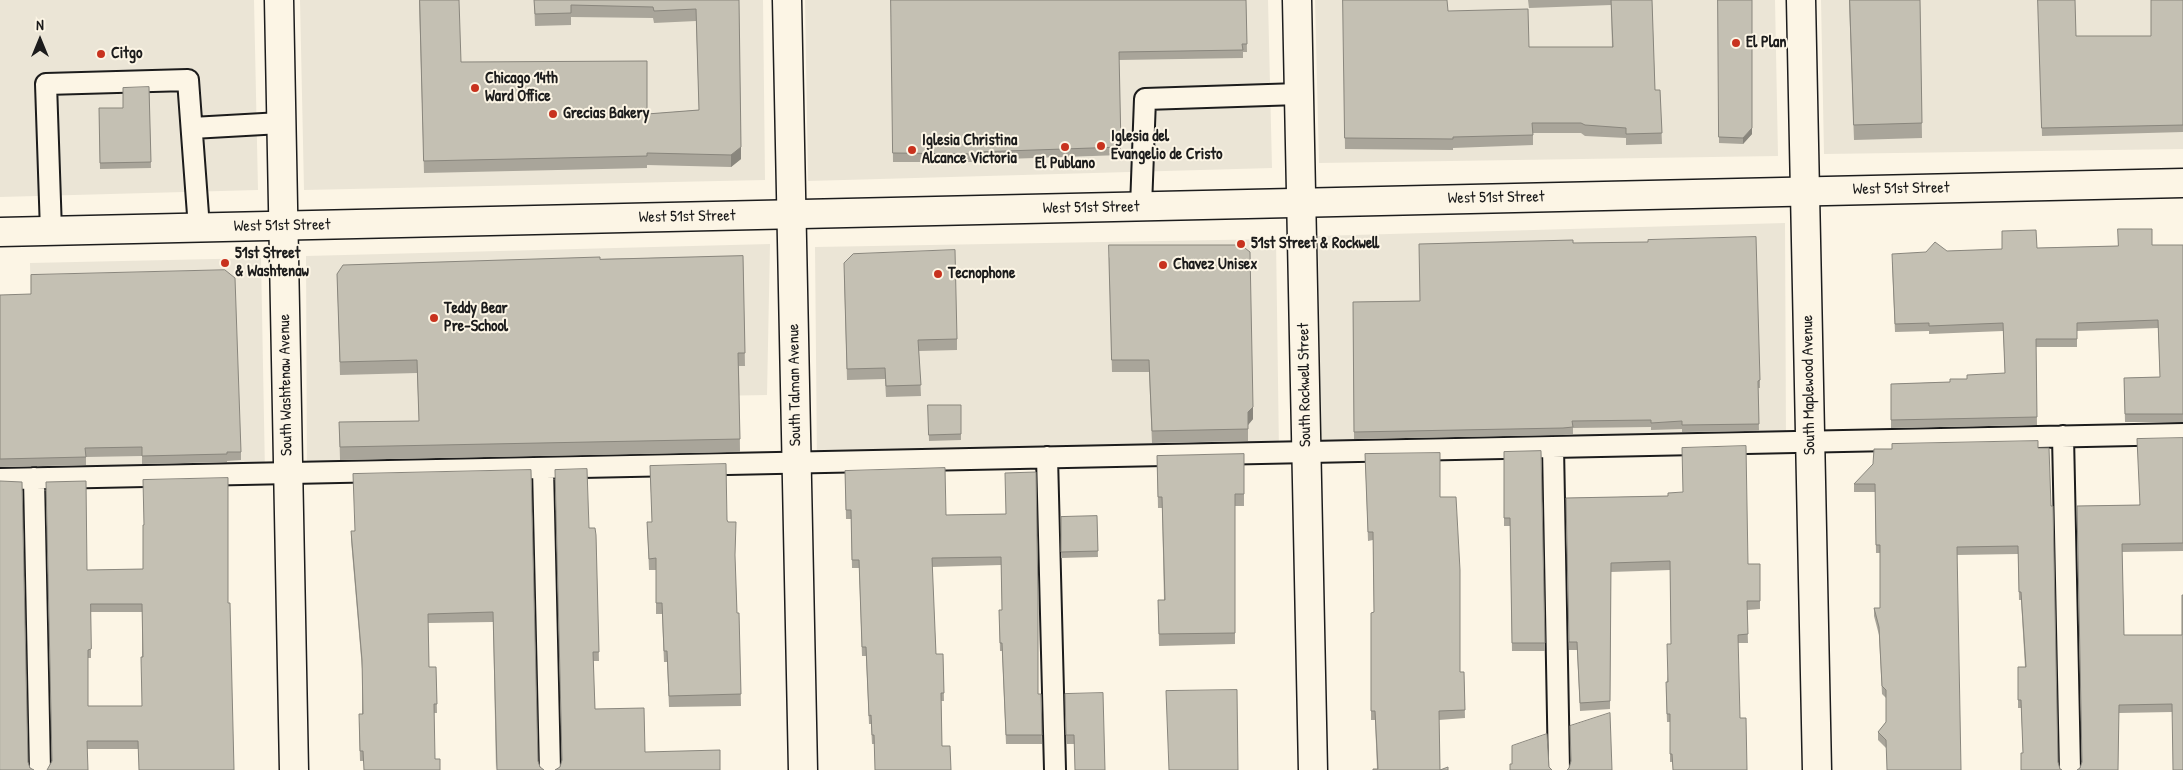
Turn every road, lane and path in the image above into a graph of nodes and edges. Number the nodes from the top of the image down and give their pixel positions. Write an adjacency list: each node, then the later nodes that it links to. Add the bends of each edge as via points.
1 (279, 0): 6 (street, South Washtenaw Avenue)
2 (788, 0): 12 (street, South Talman Avenue)
3 (1297, 0): 5 (street, South Rockwell Street)
4 (1801, 0): 9 (street, South Maplewood Avenue)
5 (1299, 94): 10 (street, South Rockwell Street); 11 (lane, via 1145,99)
6 (281, 123): 7 (lane); 13 (street, South Washtenaw Avenue)
7 (192, 128): 14 (lane); 15 (lane, via 188,80 46,84)
8 (2183, 183): 9 (street, West 51st Street)
9 (1806, 192): 10 (street, West 51st Street); 19 (street, South Maplewood Avenue)
10 (1301, 203): 11 (street, West 51st Street); 21 (street, South Rockwell Street)
11 (1141, 206): 12 (street, West 51st Street)
12 (792, 214): 13 (street, West 51st Street); 23 (street, South Talman Avenue)
13 (283, 225): 14 (street, West 51st Street); 25 (street, South Washtenaw Avenue)
14 (199, 228): 15 (street, West 51st Street)
15 (51, 231): 16 (street, West 51st Street)
16 (0, 232)
17 (2183, 434): 18 (lane)
18 (2063, 436): 19 (lane); 36 (lane)
19 (1810, 441): 20 (lane); 35 (street, South Maplewood Avenue)
20 (1553, 447): 21 (lane); 34 (lane)
21 (1306, 452): 22 (lane); 33 (street, South Rockwell Street)
22 (1047, 457): 23 (lane); 32 (lane)
23 (797, 462): 24 (lane); 31 (street, South Talman Avenue)
24 (543, 468): 25 (lane); 30 (lane)
25 (288, 473): 26 (lane); 29 (street, South Washtenaw Avenue)
26 (34, 478): 27 (lane); 28 (lane)
27 (0, 479)
28 (40, 770)
29 (294, 770)
30 (550, 770)
31 (803, 770)
32 (1055, 770)
33 (1312, 770)
34 (1559, 770)
35 (1817, 770)
36 (2070, 770)

